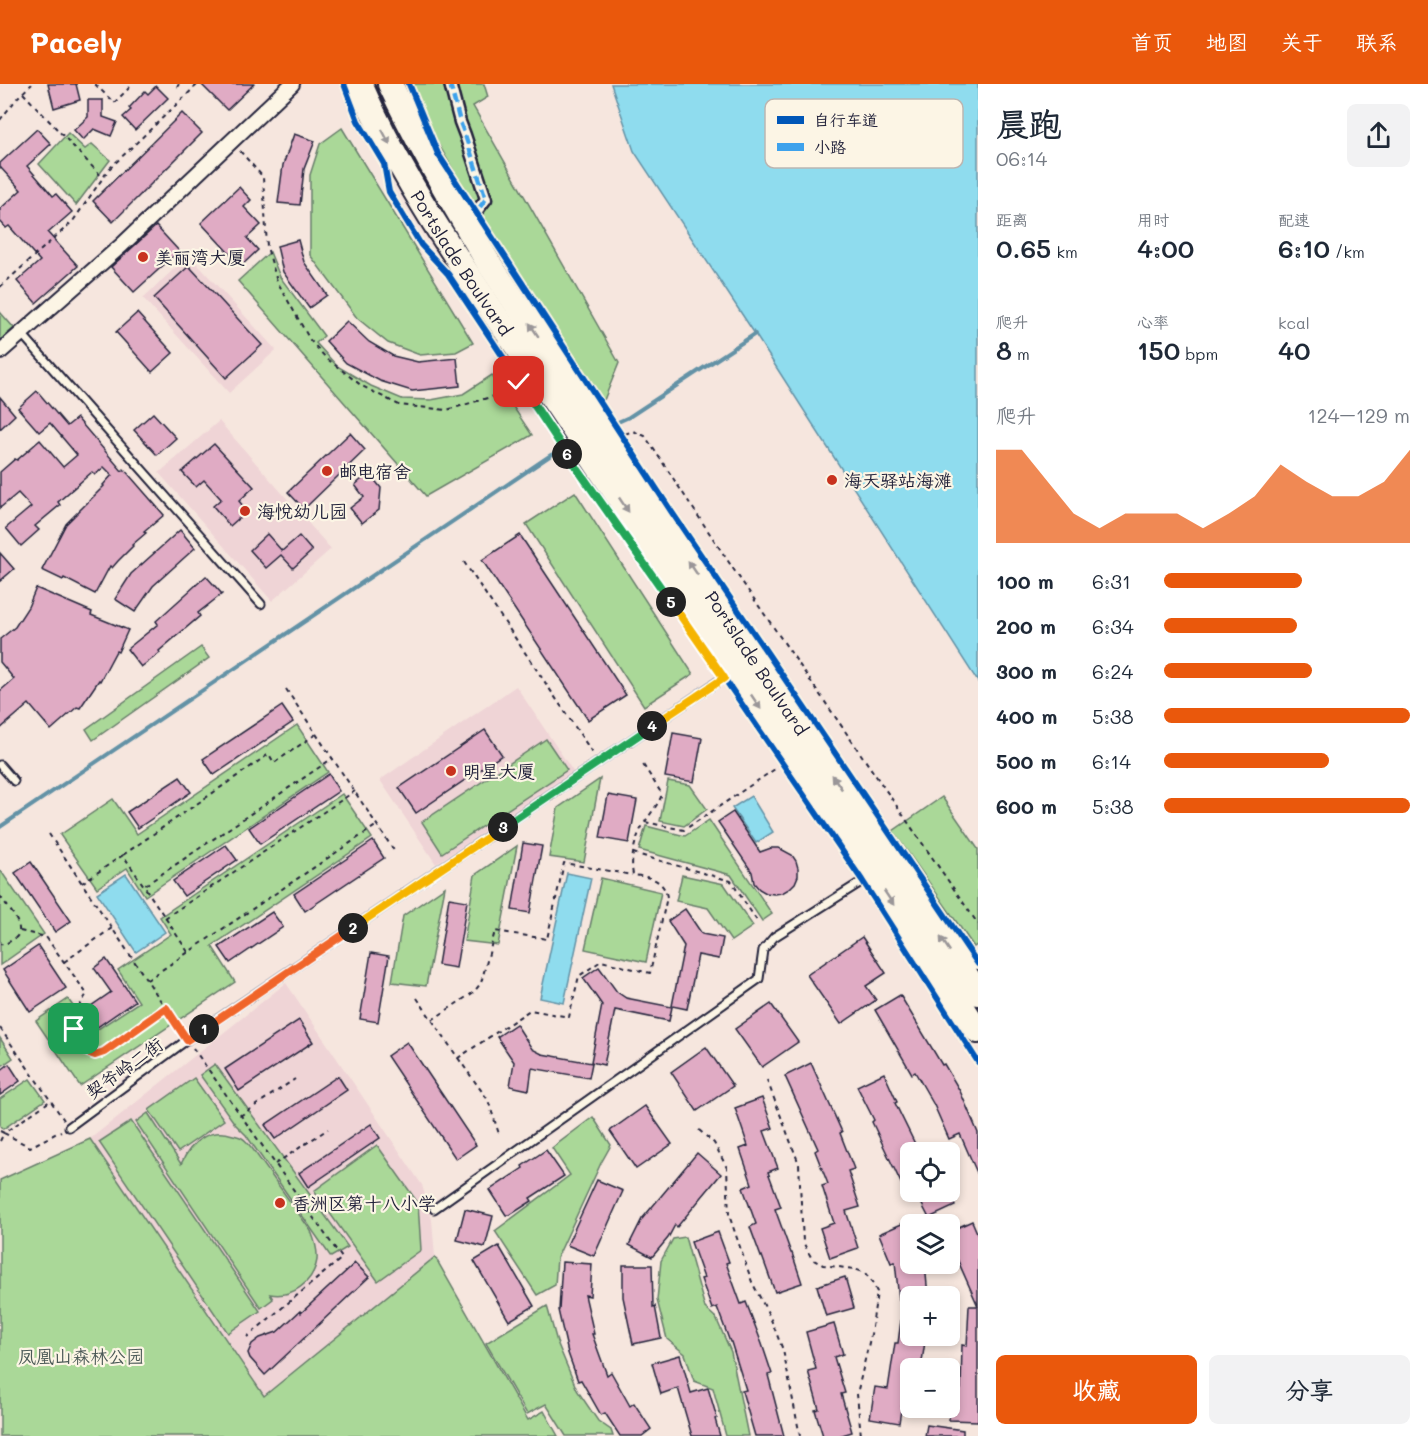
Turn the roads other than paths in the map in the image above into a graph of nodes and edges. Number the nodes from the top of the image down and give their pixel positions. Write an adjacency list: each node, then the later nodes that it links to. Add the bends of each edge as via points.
1 (292, 84): 6 (street)
2 (360, 84): 8 (highway, Portslade Boulvard, one-way to 8, via 385,135 469,276)
3 (390, 84): 8 (highway, Portslade Boulvard, one-way to 3, via 430,165)
4 (450, 84): 5 (street, via 486,199)
5 (476, 212)
6 (22, 334): 7 (street); 10 (lane)
7 (0, 352)
8 (580, 420): 9 (highway, Portslade Boulvard)
9 (613, 441): 11 (highway, Portslade Boulvard, one-way to 11); 15 (highway, Portslade Boulvard, one-way to 9)
10 (261, 604)
11 (734, 670): 14 (highway, Portslade Boulvard, one-way to 14); 17 (lane, 契爷岭二街, via 187,1040)
12 (0, 765): 13 (lane)
13 (14, 782)
14 (873, 874): 16 (highway, Portslade Boulvard, one-way to 16); 18 (lane, via 774,937 764,950 759,979)
15 (978, 993)
16 (978, 1031)
17 (69, 1127)
18 (434, 1209)

